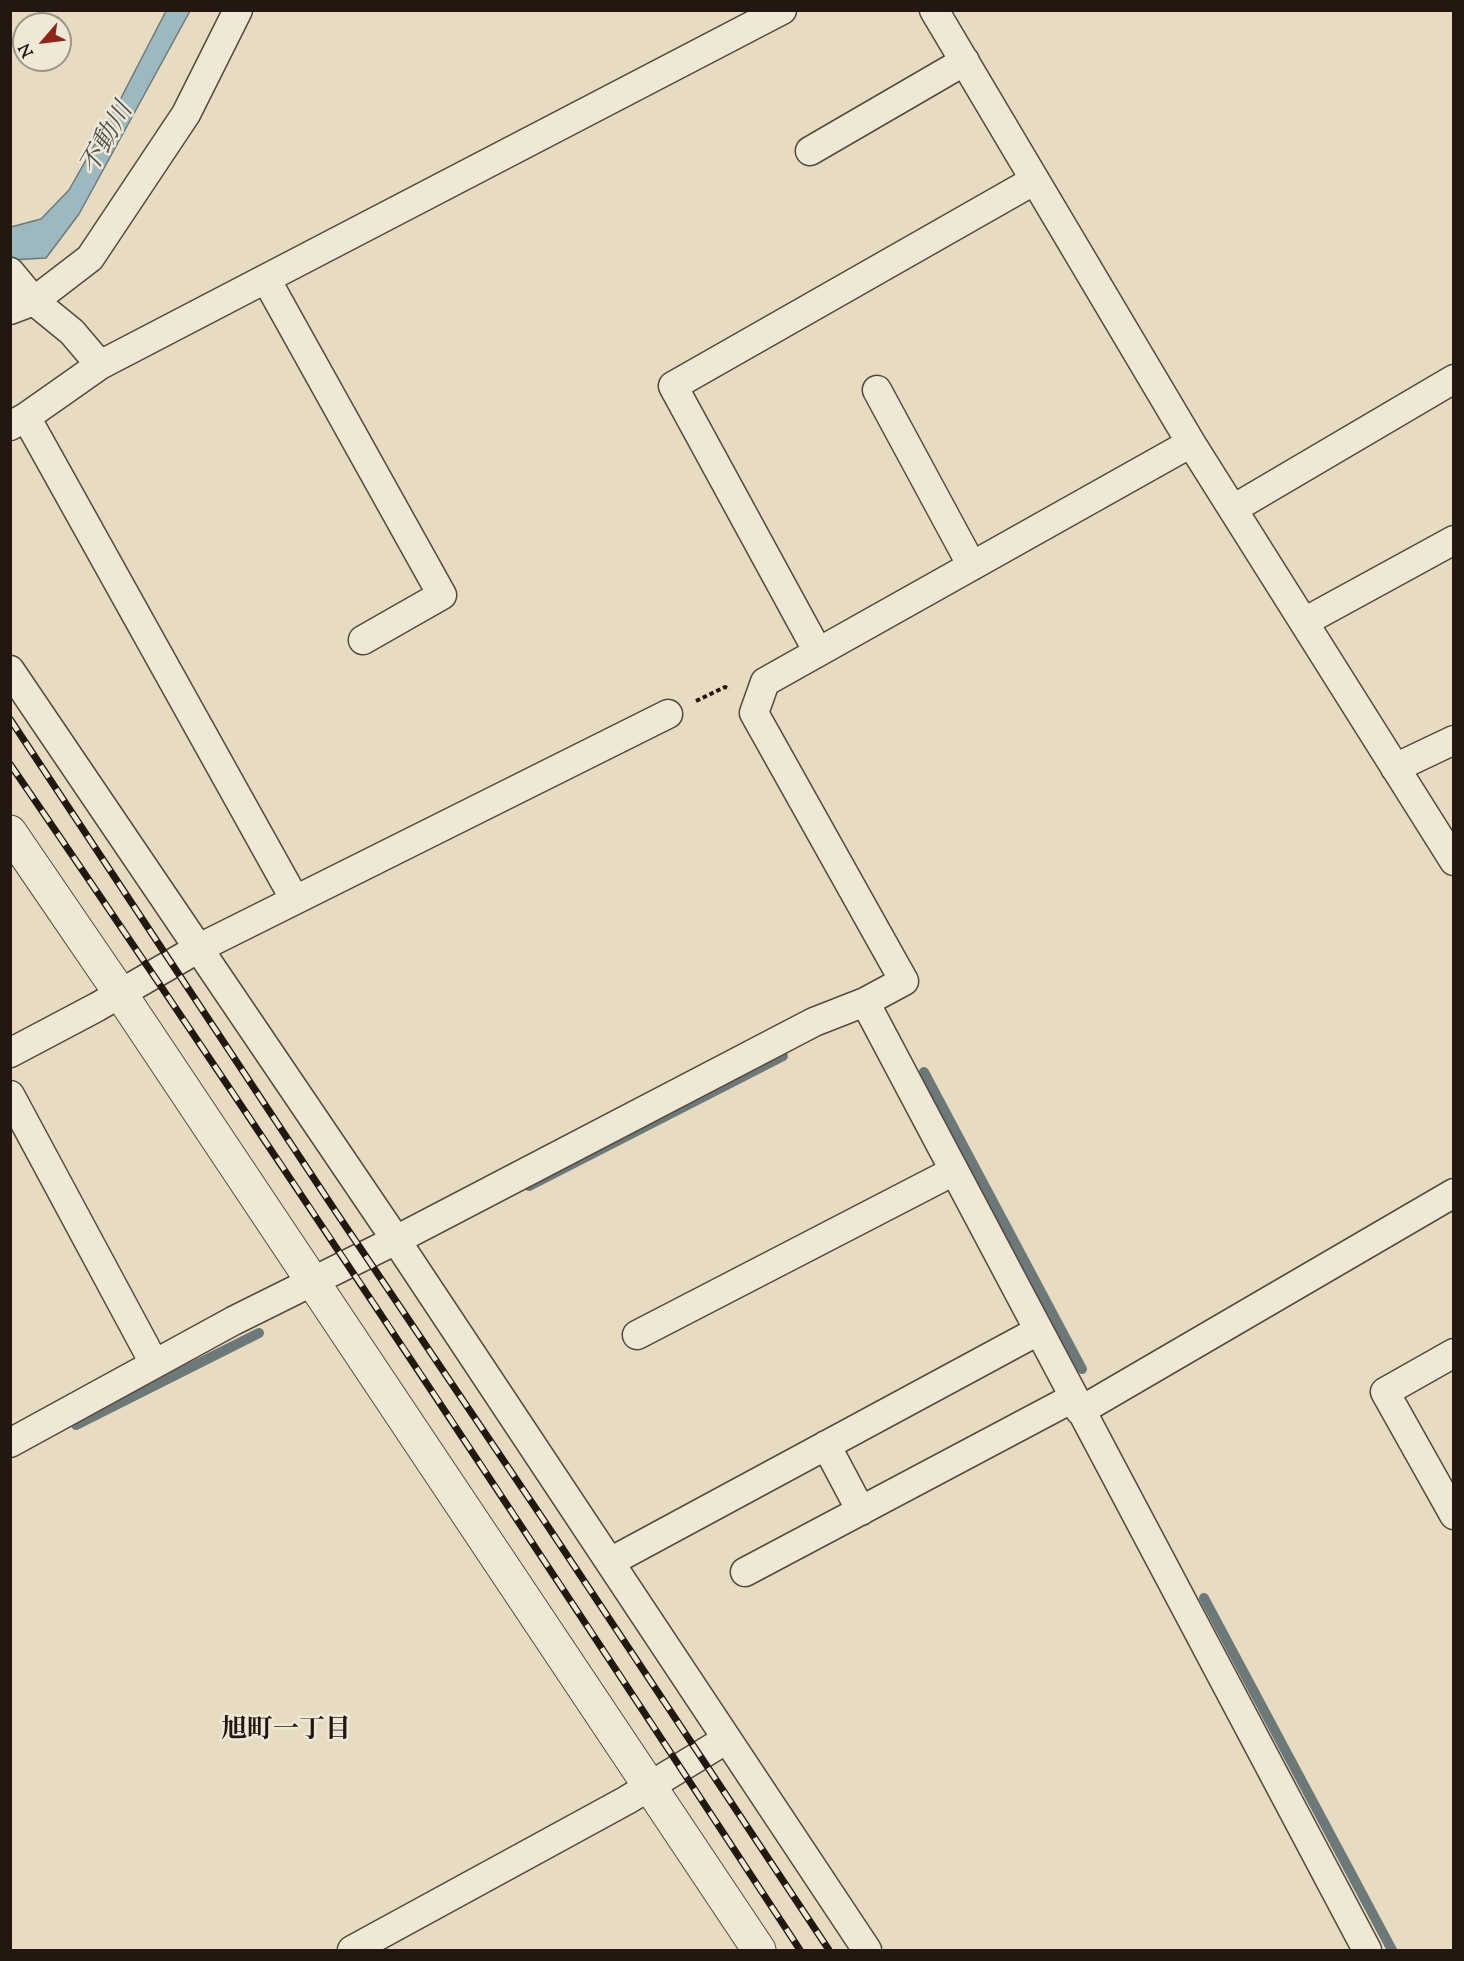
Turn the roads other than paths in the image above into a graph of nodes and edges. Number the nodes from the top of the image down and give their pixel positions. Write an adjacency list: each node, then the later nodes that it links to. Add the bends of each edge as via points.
1 (238, 10): 8 (street, via 186,114 90,258)
2 (782, 10): 7 (street)
3 (934, 10): 4 (street)
4 (965, 62): 5 (street); 6 (street)
5 (810, 151)
6 (1035, 180): 13 (street); 19 (street, via 673,386)
7 (266, 279): 9 (street); 18 (street, via 441,595)
8 (18, 291): 9 (street, via 72,332)
9 (100, 365): 12 (street)
10 (1454, 379): 14 (street)
11 (877, 390): 16 (street)
12 (18, 422): 26 (street)
13 (1191, 443): 14 (street); 16 (street)
14 (1233, 509): 17 (street)
15 (1454, 540): 17 (street)
16 (972, 566): 19 (street)
17 (1304, 622): 23 (street)
18 (363, 640)
19 (818, 652): 29 (street, via 765,682 754,713 904,981)
20 (10, 670): 27 (street)
21 (668, 714): 26 (street)
22 (1454, 740): 23 (street)
23 (1395, 768): 25 (street)
24 (10, 832): 28 (street)
25 (1454, 861)
26 (295, 900): 27 (street)
27 (199, 948): 28 (street); 34 (street)
28 (120, 993): 30 (street); 35 (street)
29 (865, 1002): 32 (street); 34 (street, via 814,1022)
30 (10, 1053)
31 (10, 1095): 39 (street)
32 (954, 1171): 36 (street); 37 (street)
33 (1454, 1194): 40 (street)
34 (396, 1240): 35 (street); 45 (street)
35 (312, 1282): 39 (street); 48 (street)
36 (1038, 1331): 40 (street); 42 (street)
37 (637, 1335)
38 (1454, 1353): 44 (street, via 1385,1392)
39 (154, 1363): 41 (street)
40 (1077, 1404): 43 (street); 52 (street)
41 (10, 1443)
42 (826, 1445): 43 (street); 45 (street)
43 (861, 1511): 46 (street)
44 (1454, 1515)
45 (610, 1562): 47 (street)
46 (745, 1572)
47 (727, 1739): 48 (street); 51 (street)
48 (649, 1786): 49 (street); 50 (street)
49 (352, 1950)
50 (759, 1950)
51 (867, 1950)
52 (1367, 1950)

